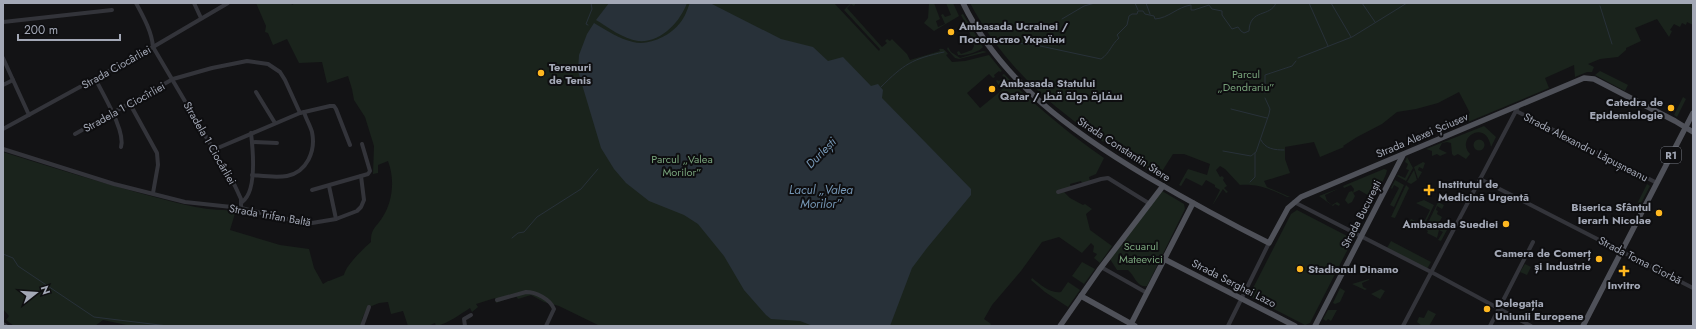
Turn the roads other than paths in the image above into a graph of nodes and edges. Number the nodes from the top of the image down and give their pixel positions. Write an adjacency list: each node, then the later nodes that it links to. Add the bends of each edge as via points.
1 (136, 3): 8 (street, Stradela 1 Ciocârliei)
2 (194, 3): 6 (street)
3 (228, 3): 6 (street, Strada Ciocârliei)
4 (964, 3): 43 (main road, Strada Constantin Stere, via 993,52 1037,99 1107,153)
5 (112, 10): 7 (street)
6 (200, 18): 8 (street, Strada Ciocârliei)
7 (3, 22)
8 (153, 47): 10 (street, Strada Ciocârliei); 12 (street, Stradela 1 Ciocârliei)
9 (3, 58): 11 (street)
10 (95, 78): 20 (street); 21 (street, Strada Ciocârliei)
11 (14, 80): 13 (street); 21 (street)
12 (173, 80): 15 (street, Stradela 1 Ciocîrliei); 18 (street, via 229,64 252,61 268,64 280,72); 34 (street, Stradela 1 Ciocârliei)
13 (3, 85)
14 (256, 92): 22 (street)
15 (130, 104): 20 (street, Stradela 1 Ciocîrliei); 46 (street, via 156,153 158,165)
16 (1519, 104): 17 (street); 23 (main road, Strada Alexei Șciusev, via 1589,77); 35 (main road, Strada Alexei Șciusev)
17 (1516, 111): 40 (street); 41 (street, Strada Alexandru Lăpușneanu)
18 (302, 112): 22 (street); 32 (street, via 334,106); 37 (street, via 312,134 312,151 307,164 286,176)
19 (1693, 113): 23 (main road, R1)
20 (112, 114): 27 (street, Stradela 1 Ciocîrliei); 31 (street, via 120,134)
21 (29, 115): 24 (street, Strada Ciocârliei)
22 (275, 123): 26 (street)
23 (1686, 128): 25 (main road, Strada Alexei Șciusev); 41 (main road, R1)
24 (3, 130)
25 (1693, 132)
26 (251, 133): 28 (street); 34 (street)
27 (75, 134)
28 (252, 142): 29 (street); 37 (street)
29 (277, 143)
30 (362, 144): 38 (street, via 370,171)
31 (121, 146)
32 (350, 146)
33 (3, 149): 46 (street, Strada Trifan Baltă, via 114,184)
34 (213, 150): 47 (street, Stradela 1 Ciocârliei)
35 (1402, 154): 36 (main road, Strada Alexei Șciusev); 39 (main road, Strada București)
36 (1380, 164): 39 (main road, via 1390,166); 48 (main road, Strada Alexei Șciusev)
37 (252, 175): 47 (street, via 247,198)
38 (361, 176): 42 (street); 52 (street, Strada Trifan Baltă, via 364,200 361,207)
39 (1390, 178): 53 (main road, Strada București)
40 (1480, 179): 56 (street, Strada Toma Ciorbă); 59 (street)
41 (1657, 183): 56 (main road, R1)
42 (329, 186): 44 (street); 52 (street)
43 (1163, 186): 49 (main road, Strada Constantin Stere); 50 (main road)
44 (312, 190)
45 (1058, 192): 50 (street, via 1108,178)
46 (153, 193): 51 (street, Strada Trifan Baltă, via 193,204)
47 (242, 202): 51 (street, Stradela 1 Ciocârliei)
48 (1294, 202): 53 (street); 55 (main road, Strada Alexei Șciusev)
49 (1192, 203): 55 (main road, Strada Constantin Stere); 57 (main road)
50 (1150, 204): 58 (main road)
51 (242, 208): 52 (street, Strada Trifan Baltă, via 312,223)
52 (336, 219)
53 (1360, 237): 59 (street); 77 (main road, Strada București)
54 (1533, 242): 66 (street)
55 (1269, 243): 63 (street, Strada Alexei Șciusev)
56 (1621, 251): 60 (street, Strada Toma Ciorbă); 81 (main road, R1)
57 (1164, 259): 61 (main road); 63 (main road, Strada Serghei Lazo)
58 (1101, 267): 61 (street); 62 (main road)
59 (1431, 272): 66 (street); 78 (street)
60 (1693, 288)
61 (1147, 293): 69 (main road)
62 (1081, 296): 69 (main road); 74 (main road)
63 (1242, 298): 75 (street, Strada Alexei Șciusev); 76 (main road, Strada Serghei Lazo)
64 (497, 300): 73 (street, via 526,292 539,296 551,303 554,309)
65 (369, 307): 71 (street)
66 (1499, 308): 79 (street); 80 (street)
67 (471, 315): 72 (street, via 464,319)
68 (3, 324): 70 (street)
69 (1132, 325)
70 (6, 326)
71 (362, 326)
72 (465, 326)
73 (546, 326)
74 (1060, 326)
75 (1228, 326)
76 (1295, 326)
77 (1315, 326)
78 (1403, 326)
79 (1490, 326)
80 (1531, 326)
81 (1582, 326)

